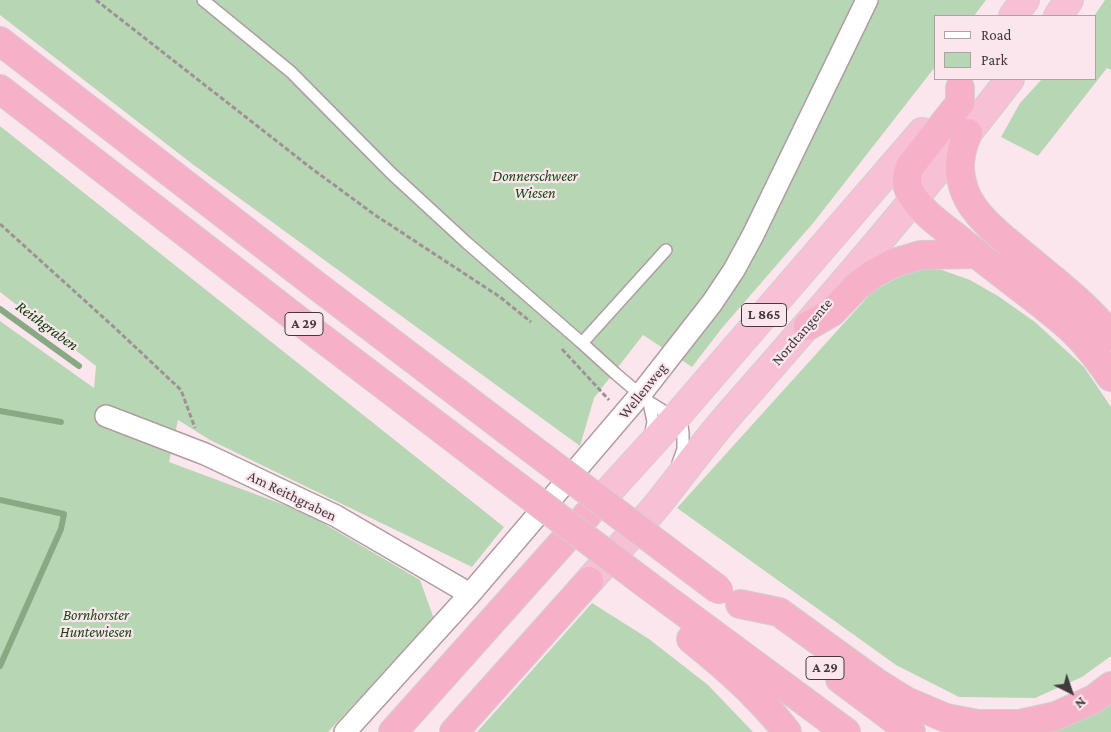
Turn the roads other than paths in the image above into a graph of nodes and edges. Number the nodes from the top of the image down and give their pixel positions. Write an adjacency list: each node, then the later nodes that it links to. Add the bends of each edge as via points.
1 (203, 0): 17 (lane, via 291,72 391,173)
2 (867, 0): 19 (street, Wellenweg, via 734,270)
3 (1025, 0): 5 (highway)
4 (1069, 0): 6 (highway)
5 (1014, 15)
6 (1059, 15)
7 (0, 41): 25 (highway, A 29, bridge, via 309,280)
8 (1009, 80): 11 (highway, Nordtangente)
9 (963, 83): 12 (highway, via 960,103 907,173 909,192); 21 (highway, L 865)
10 (0, 89): 26 (highway, A 29, bridge, via 650,587)
11 (968, 133): 12 (highway, Nordtangente); 16 (highway, via 961,149 959,166 966,194 973,206 994,231 1074,297)
12 (915, 200): 14 (highway); 15 (highway, Nordtangente)
13 (666, 250): 17 (lane)
14 (976, 254): 15 (highway, via 921,255 894,263 857,286 832,312); 18 (highway, via 1070,328)
15 (808, 326): 23 (highway, Nordtangente, via 727,417)
16 (1111, 336)
17 (582, 343): 19 (lane)
18 (1111, 377)
19 (644, 398): 21 (lane); 22 (lane, via 653,422); 24 (street, Wellenweg, via 621,417)
20 (106, 416): 24 (street, Am Reithgraben, via 205,454 336,516)
21 (676, 417): 22 (highway, L 865); 23 (lane, via 682,426 683,448)
22 (648, 448): 29 (highway, L 865)
23 (668, 492): 30 (highway, Nordtangente)
24 (470, 594): 28 (street, Wellenweg)
25 (730, 597): 27 (highway, via 779,612 876,683 906,701 946,718 978,724 1020,724 1056,716 1094,699); 33 (highway, A 29)
26 (688, 626): 31 (highway); 32 (highway, A 29)
27 (1111, 686)
28 (345, 732)
29 (393, 732)
30 (454, 732)
31 (786, 732)
32 (846, 732)
33 (911, 732)

